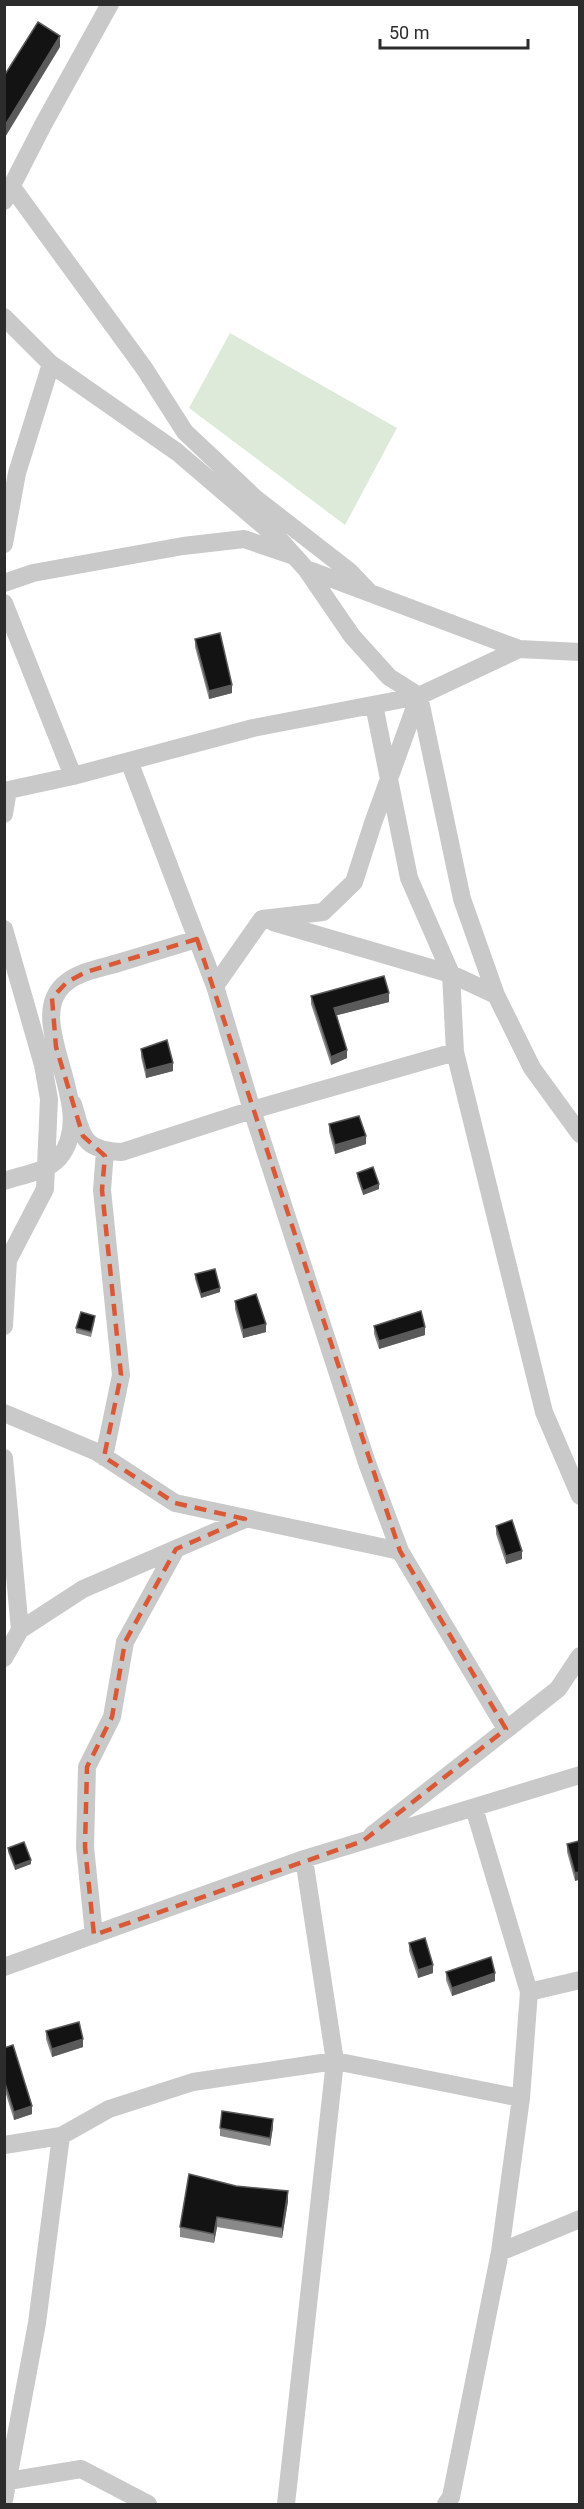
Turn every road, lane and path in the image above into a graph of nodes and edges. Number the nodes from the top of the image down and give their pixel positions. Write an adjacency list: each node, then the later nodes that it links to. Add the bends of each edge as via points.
1 (110, 4): 2 (street)
2 (8, 194): 8 (street, via 144,368 185,432 255,498 349,571)
3 (4, 317): 4 (street)
4 (51, 364): 5 (street, via 17,472); 6 (street, via 177,452 279,539)
5 (4, 544)
6 (301, 563): 7 (street, via 244,539 183,546 33,573); 8 (street); 12 (street, via 352,636 389,677)
7 (4, 582)
8 (370, 593): 10 (street)
9 (4, 603): 15 (street)
10 (519, 649): 11 (street); 12 (street)
11 (579, 652)
12 (419, 696): 13 (street); 16 (street); 24 (street, via 462,899)
13 (374, 705): 14 (street, via 253,728); 16 (street)
14 (129, 761): 15 (street); 21 (street)
15 (73, 776): 17 (street)
16 (389, 779): 19 (street, via 354,882 324,912); 22 (street, via 409,878)
17 (6, 791): 18 (street)
18 (4, 814)
19 (262, 919): 22 (street); 23 (street)
20 (4, 929): 30 (street, via 43,1065 49,1099)
21 (197, 939): 23 (street); 26 (street, via 86,972 67,982 52,998 56,1047)
22 (451, 974): 24 (street); 25 (street)
23 (215, 986): 27 (street)
24 (495, 995): 28 (street, via 532,1068)
25 (455, 1052): 27 (street); 36 (street, via 544,1412)
26 (73, 1104): 29 (street, via 83,1136); 30 (street, via 69,1138 59,1158)
27 (252, 1110): 29 (street, via 122,1152); 39 (street, via 367,1463)
28 (579, 1134)
29 (105, 1151): 34 (street, via 102,1190 121,1374)
30 (46, 1167): 31 (street); 32 (street, via 45,1189 8,1260)
31 (4, 1181)
32 (4, 1326)
33 (4, 1413): 34 (street)
34 (104, 1457): 37 (street, via 175,1503)
35 (4, 1458): 40 (street)
36 (579, 1496)
37 (245, 1519): 38 (street); 39 (street)
38 (176, 1549): 41 (street, via 83,1589); 49 (street, via 125,1642 112,1717 87,1767 85,1847)
39 (400, 1551): 44 (street)
40 (10, 1589): 41 (street)
41 (20, 1630): 43 (street)
42 (579, 1656): 44 (street, via 558,1689)
43 (4, 1658)
44 (506, 1729): 47 (street)
45 (579, 1775): 46 (street)
46 (474, 1808): 47 (street); 52 (street)
47 (363, 1841): 48 (street)
48 (304, 1859): 49 (street); 53 (street)
49 (94, 1935): 50 (street)
50 (4, 1967)
51 (579, 1980): 52 (street)
52 (529, 1992): 54 (street)
53 (335, 2061): 54 (street); 55 (street, via 193,2082 109,2109); 62 (street)
54 (521, 2098): 58 (street)
55 (61, 2136): 56 (street); 59 (street, via 37,2324)
56 (4, 2145)
57 (579, 2219): 58 (street)
58 (500, 2252): 63 (street, via 451,2497)
59 (8, 2481): 60 (street); 61 (street, via 81,2469)
60 (4, 2500)
61 (148, 2505)
62 (286, 2505)
63 (446, 2505)

